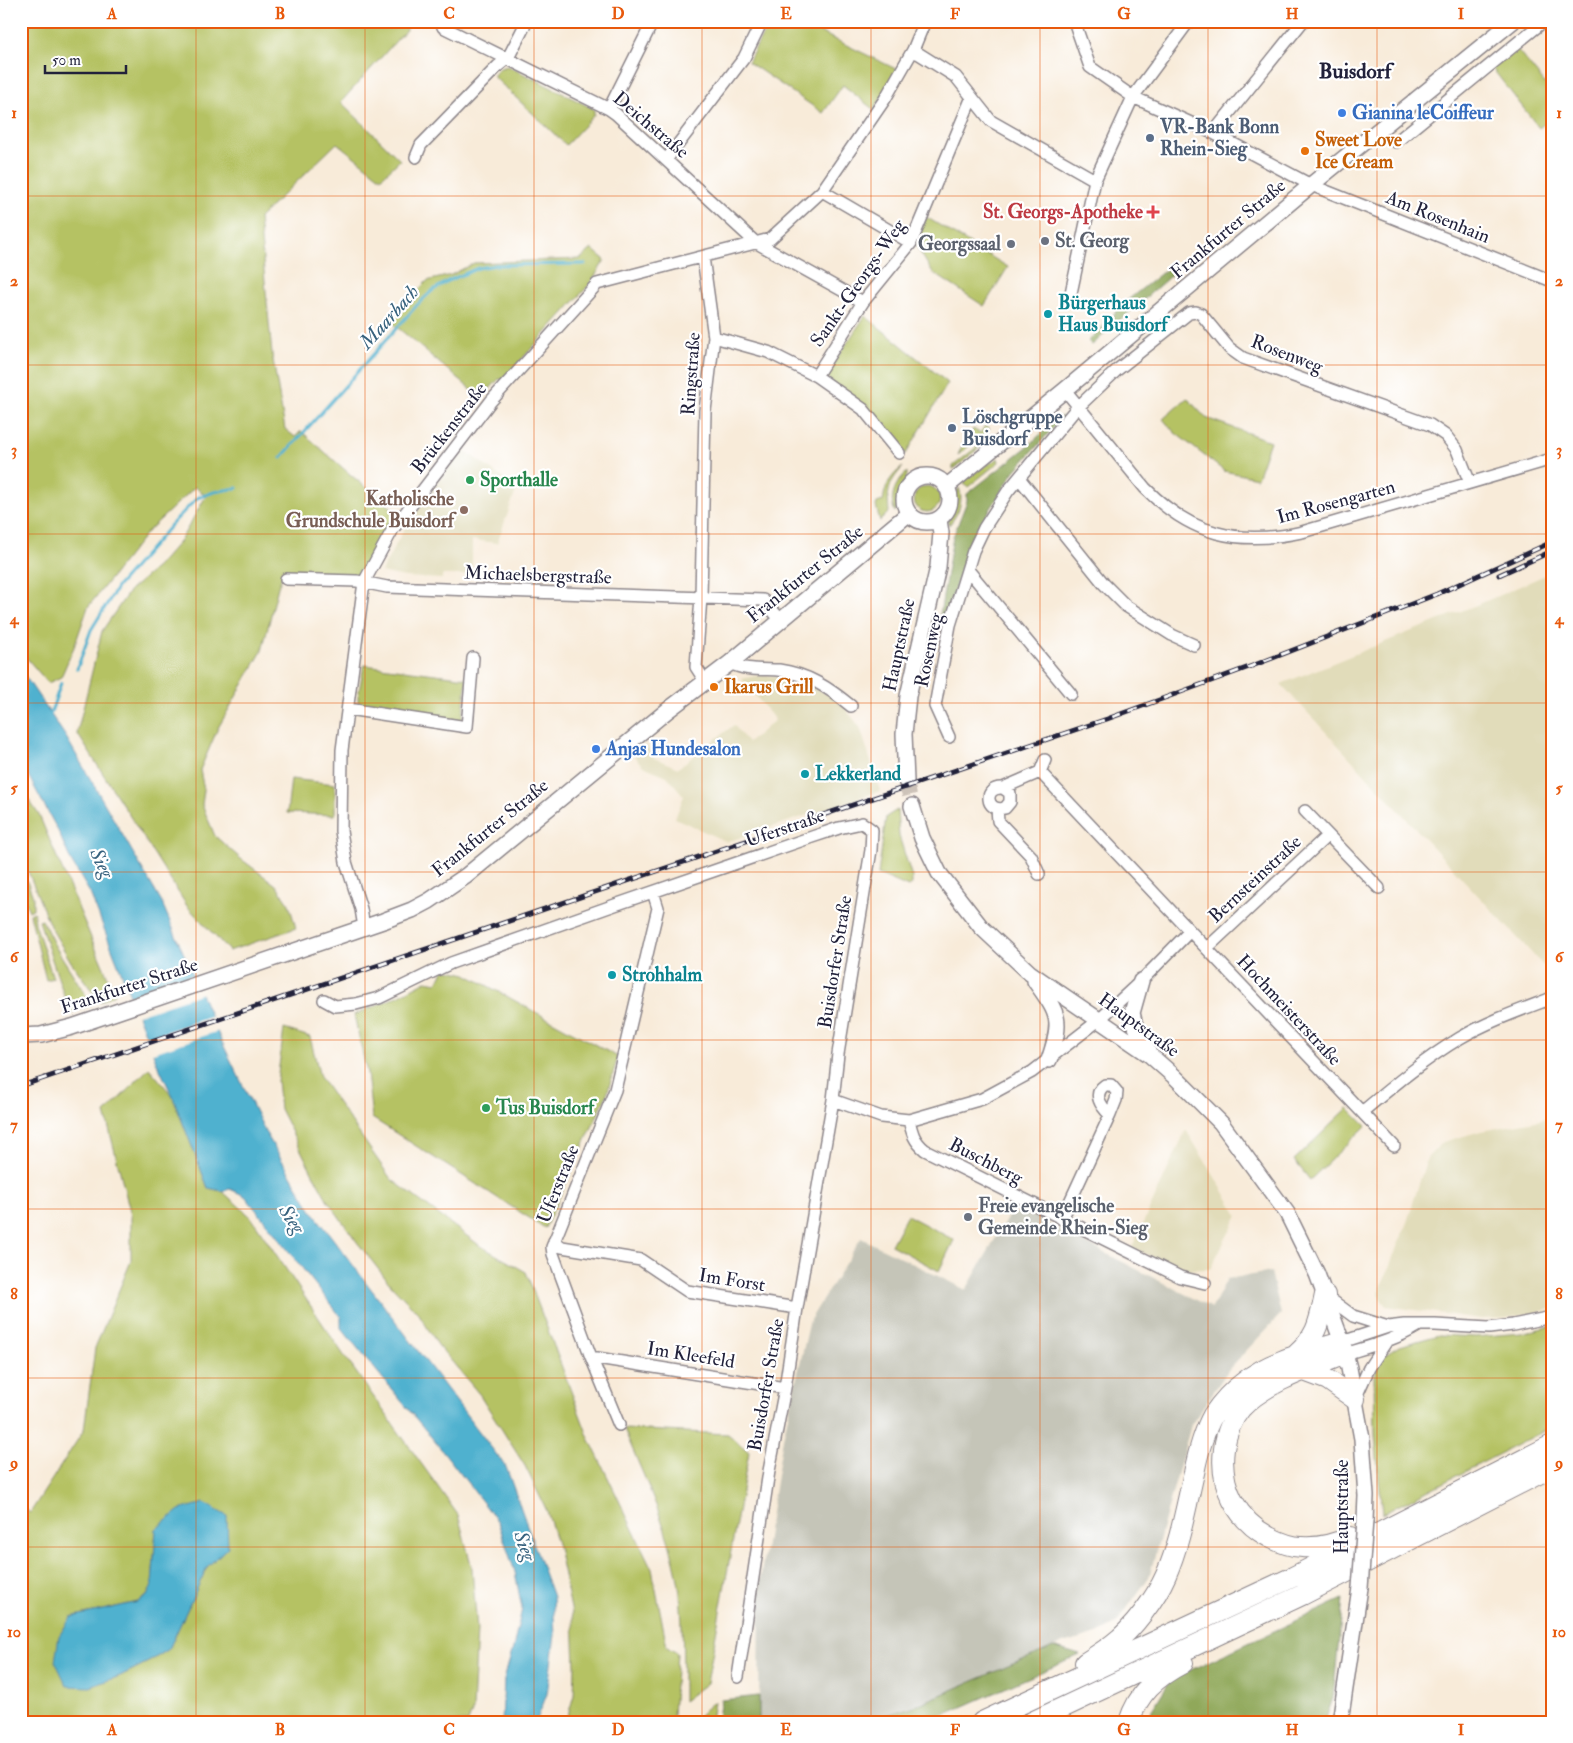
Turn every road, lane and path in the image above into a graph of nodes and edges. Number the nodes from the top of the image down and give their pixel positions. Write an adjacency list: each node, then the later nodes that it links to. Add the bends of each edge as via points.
1 (527, 21): 12 (street)
2 (653, 21): 15 (street)
3 (762, 21): 19 (street, via 744,58)
4 (926, 21): 11 (street)
5 (1074, 21): 14 (street, Am Rosenhain, via 1090,67)
6 (1189, 21): 14 (street)
7 (1303, 21): 16 (street)
8 (1512, 21): 21 (main road, Frankfurter Straße)
9 (1544, 21): 17 (street)
10 (443, 27): 12 (street, Deichstraße)
11 (913, 50): 13 (street, via 956,77); 22 (street, via 886,100)
12 (508, 58): 15 (street, Deichstraße); 18 (street, via 422,145)
13 (972, 97): 20 (street, via 991,121); 24 (street, Sankt-Georgs-Weg)
14 (1133, 97): 16 (street, Am Rosenhain); 20 (street)
15 (608, 109): 19 (street, Deichstraße)
16 (1213, 133): 21 (street, Am Rosenhain)
17 (1396, 142)
18 (416, 157)
19 (666, 160): 23 (street, Deichstraße)
20 (1094, 180): 27 (street)
21 (1311, 185): 26 (street, Am Rosenhain); 31 (main road, Frankfurter Straße)
22 (822, 191): 23 (street, via 770,239); 24 (street)
23 (755, 242): 25 (street); 28 (street, Deichstraße)
24 (912, 243): 28 (street, Sankt-Georgs-Weg)
25 (703, 256): 29 (street, Ringstraße); 42 (street, Brückenstraße, via 597,284 490,401 394,529)
26 (1552, 281)
27 (1071, 293)
28 (864, 302): 30 (street, Sankt-Georgs-Weg)
29 (714, 337): 30 (street, via 768,352); 43 (street, Ringstraße, via 705,411)
30 (816, 376): 33 (street, via 863,409)
31 (1065, 390): 32 (street, Im Rosengarten); 37 (main road, Frankfurter Straße)
32 (1079, 407): 35 (street, Rosenweg); 36 (street, Im Rosengarten, via 1158,501 1177,516 1220,534 1253,539 1281,537); 36 (street, Rosenweg, via 1117,370 1189,313 1196,312 1229,348 1243,358 1430,425 1446,436 1457,450)
33 (899, 453)
34 (1552, 459): 36 (street, Im Rosengarten)
35 (1019, 478): 40 (street, Rosenweg, via 984,528); 45 (street, via 1104,584 1126,606)
36 (1470, 483)
37 (946, 486): 38 (main road, via 929,476 915,479 905,491); 39 (main road, via 950,501)
38 (908, 514): 39 (main road, via 919,522); 44 (main road, Frankfurter Straße)
39 (939, 520): 55 (main road, Hauptstraße, via 938,567 908,696 904,734)
40 (968, 570): 49 (street); 52 (street, Rosenweg, via 950,625 936,706)
41 (286, 579): 42 (street, Michaelsbergstraße)
42 (364, 582): 43 (street, Michaelsbergstraße, via 386,587); 51 (street, Brückenstraße)
43 (701, 598): 44 (street, Michaelsbergstraße, via 763,600); 48 (street, Ringstraße, via 696,667)
44 (780, 619): 47 (main road, Frankfurter Straße)
45 (1194, 645)
46 (473, 658): 51 (street, via 467,727)
47 (730, 663): 48 (main road, Frankfurter Straße); 50 (street, via 737,667 780,670 810,678)
48 (705, 681): 63 (main road, Frankfurter Straße, via 466,876 412,910)
49 (1071, 694)
50 (851, 706)
51 (348, 709): 63 (street, Brückenstraße, via 342,750 341,831)
52 (949, 736)
53 (1045, 760): 54 (street)
54 (1040, 772): 60 (street, via 1003,788 1010,793 1010,802 1005,808 997,809 998,821 1031,856); 64 (street, Hochmeisterstraße)
55 (906, 781)
56 (912, 806): 66 (main road, Hauptstraße, via 922,838 939,873 981,927)
57 (1305, 811): 59 (street, Bernsteinstraße)
58 (872, 830): 62 (street, Uferstraße, via 862,823 839,828); 74 (street, Buisdorfer Straße)
59 (1328, 835): 61 (street, Bernsteinstraße); 65 (street, Bernsteinstraße)
60 (1039, 874)
61 (1379, 888)
62 (653, 892): 69 (street, Uferstraße, via 451,963 378,998 335,1006); 80 (street, Uferstraße, via 658,908 615,1090)
63 (364, 927): 71 (main road, Frankfurter Straße, via 72,1027)
64 (1190, 931): 65 (street, Hochmeisterstraße); 67 (street)
65 (1207, 948): 75 (street, Hochmeisterstraße)
66 (1030, 973): 70 (main road, Hauptstraße); 73 (main road, via 1053,1007 1057,1019 1057,1036)
67 (1141, 982): 70 (street); 72 (main road, via 1132,1013)
68 (1552, 998): 75 (street, via 1462,1037 1406,1074)
69 (324, 1000)
70 (1099, 1020): 72 (main road, Hauptstraße); 73 (street)
71 (21, 1036)
72 (1150, 1055): 82 (main road, Hauptstraße, via 1221,1123 1288,1213)
73 (1049, 1060): 77 (street, via 1013,1084 982,1099)
74 (833, 1100): 77 (street, via 881,1118); 83 (street, Buisdorfer Straße)
75 (1362, 1112): 78 (street, Hochmeisterstraße)
76 (1110, 1115): 79 (street)
77 (909, 1120): 79 (street, Buschberg, via 912,1135 925,1150)
78 (1394, 1146)
79 (1062, 1219): 81 (street, Buschberg, via 1180,1277)
80 (554, 1240): 83 (street, Im Forst, via 562,1247 641,1260 687,1291); 89 (street, Uferstraße, via 552,1254)
81 (1205, 1283)
82 (1325, 1295): 86 (street, Hauptstraße, via 1353,1316); 88 (main road, Hauptstraße); 90 (highway, via 1317,1328)
83 (797, 1308): 91 (street, Buisdorfer Straße)
84 (1552, 1317): 85 (street, via 1489,1328)
85 (1418, 1326): 86 (street); 87 (street)
86 (1388, 1327): 88 (street)
87 (1386, 1342): 88 (street); 92 (street, via 1369,1368)
88 (1343, 1348): 90 (highway); 92 (main road, Hauptstraße)
89 (591, 1357): 91 (street, Im Kleefeld); 93 (street, Uferstraße)
90 (1300, 1363): 92 (highway); 96 (highway, via 1256,1395 1229,1426 1222,1460 1224,1480 1231,1500 1243,1518 1280,1543 1300,1547 1341,1541 1389,1520); 99 (highway, via 1266,1368 1245,1380 1214,1415 1198,1456 1178,1543 1166,1576 1152,1601 1133,1624 1114,1644 1070,1672 1015,1699)
91 (785, 1388): 98 (street, Buisdorfer Straße)
92 (1356, 1399): 103 (main road, Hauptstraße, bridge, via 1362,1439 1365,1520 1360,1588)
93 (619, 1425)
94 (1552, 1445): 96 (highway)
95 (1552, 1468): 97 (highway)
96 (1408, 1518): 99 (highway, via 1293,1577)
97 (1249, 1620): 101 (highway); 102 (highway, via 1227,1641 1167,1671 1146,1689)
98 (738, 1677)
99 (1002, 1713): 100 (highway)
100 (982, 1722)
101 (1032, 1722)
102 (1129, 1722)
103 (1340, 1722)

